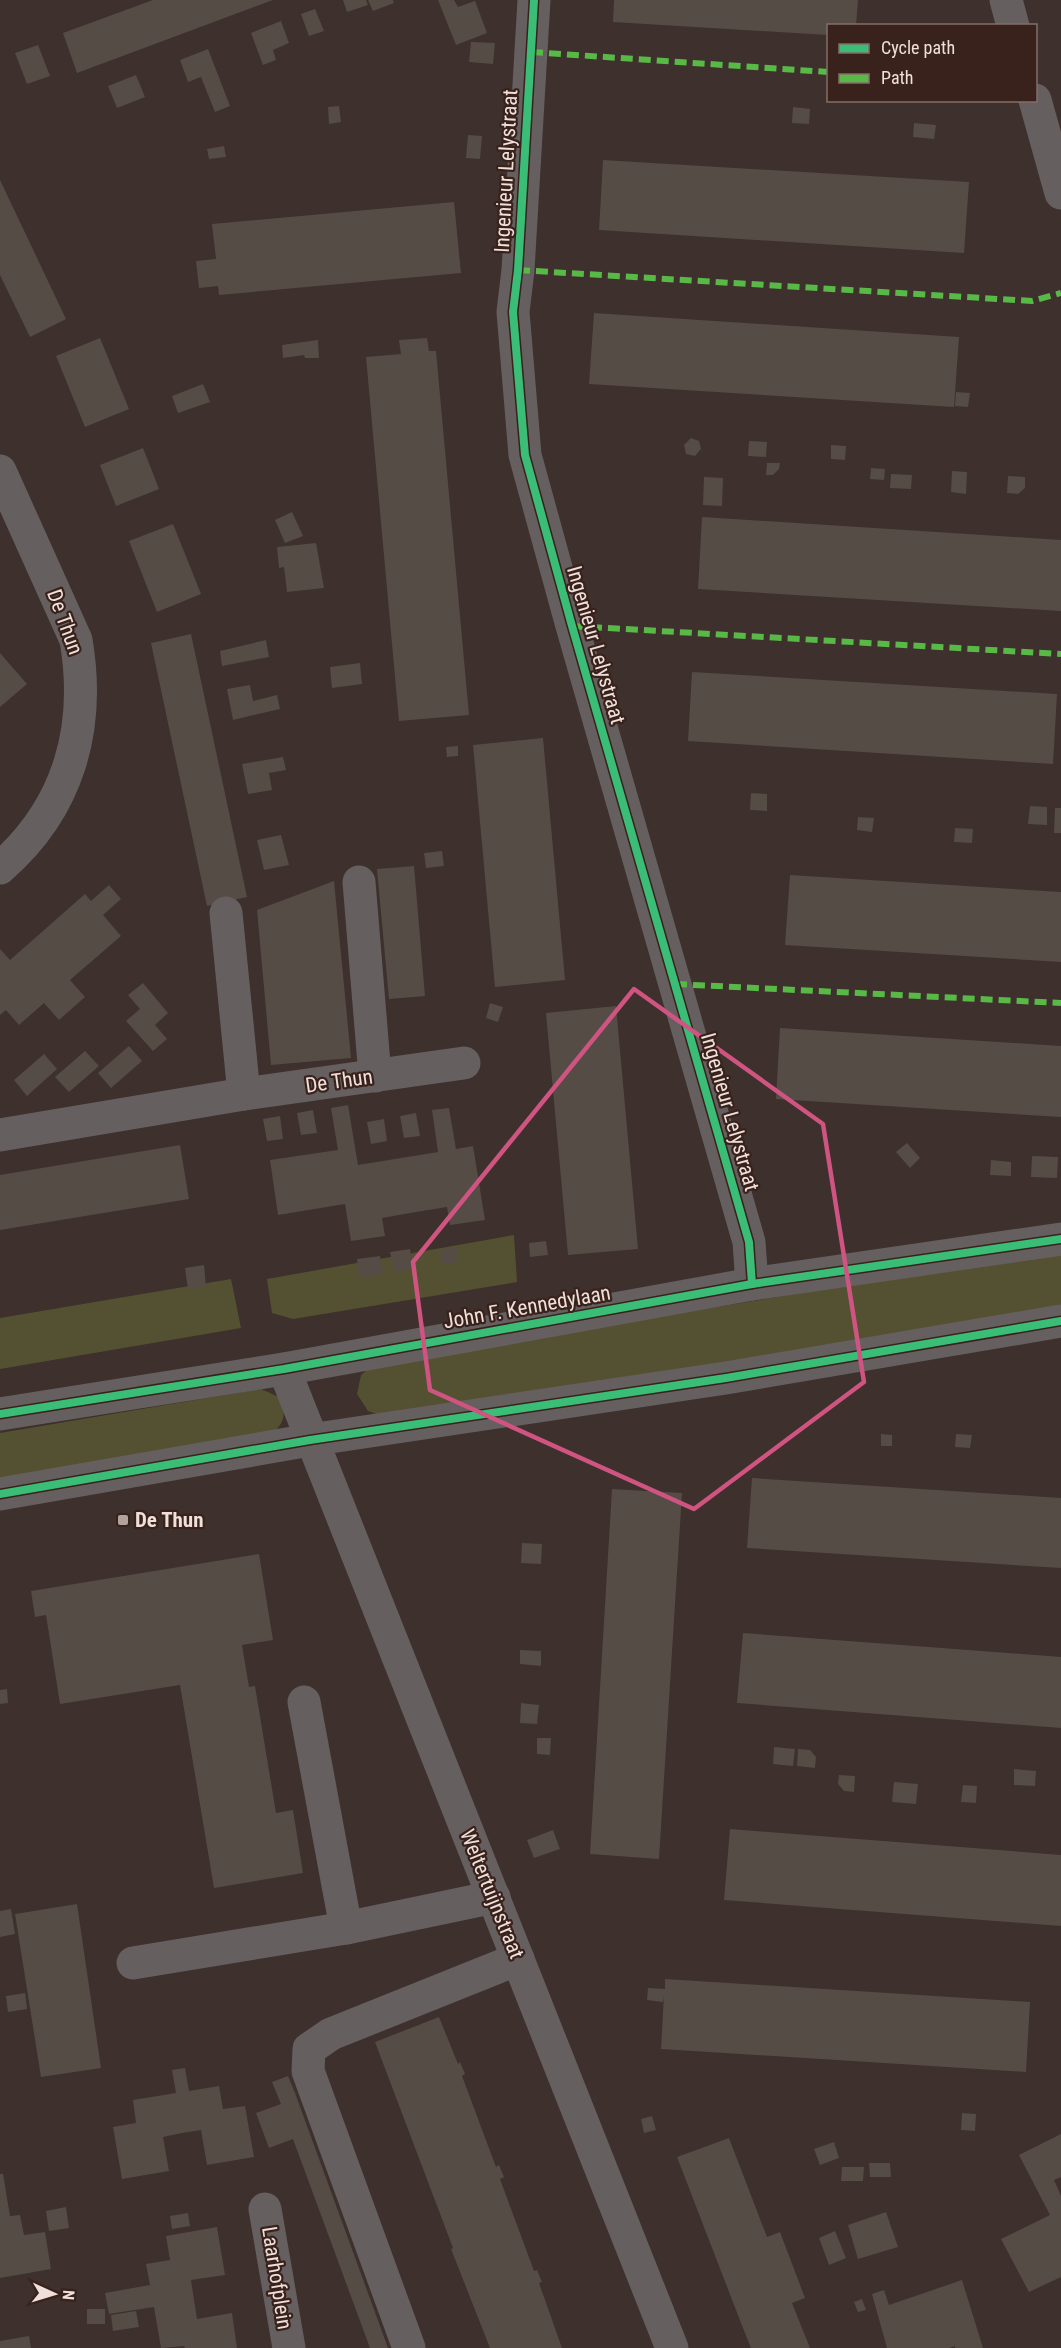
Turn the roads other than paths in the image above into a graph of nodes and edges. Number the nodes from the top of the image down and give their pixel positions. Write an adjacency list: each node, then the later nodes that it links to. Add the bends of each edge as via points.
1 (534, 0): 15 (street, Ingenieur Lelystraat, via 513,312 525,455 749,1242)
2 (1006, 0): 3 (street)
3 (1012, 24)
4 (1036, 102): 5 (street)
5 (1060, 185)
6 (0, 471): 7 (street, De Thun, via 76,640 81,698 79,727 60,791 42,823)
7 (0, 868)
8 (359, 882): 11 (street)
9 (226, 913): 12 (street)
10 (464, 1063): 11 (street, De Thun)
11 (375, 1076): 12 (street, De Thun)
12 (244, 1094): 13 (street, De Thun)
13 (0, 1135)
14 (1061, 1239): 15 (street, John F. Kennedylaan)
15 (752, 1284): 17 (street, John F. Kennedylaan)
16 (1061, 1321): 19 (street, via 726,1378)
17 (284, 1369): 18 (street, John F. Kennedylaan); 19 (street, Weltertuijnstraat)
18 (0, 1414)
19 (310, 1440): 20 (street); 22 (street, Weltertuijnstraat)
20 (0, 1494)
21 (304, 1702): 23 (street)
22 (494, 1897): 23 (street); 24 (street, Weltertuijnstraat)
23 (346, 1928): 25 (street)
24 (518, 1959): 28 (street, via 331,2034 309,2049 308,2071); 29 (street, Weltertuijnstraat)
25 (133, 1963)
26 (265, 2209): 27 (street, Laarhofplein)
27 (289, 2348)
28 (410, 2348)
29 (672, 2348)

